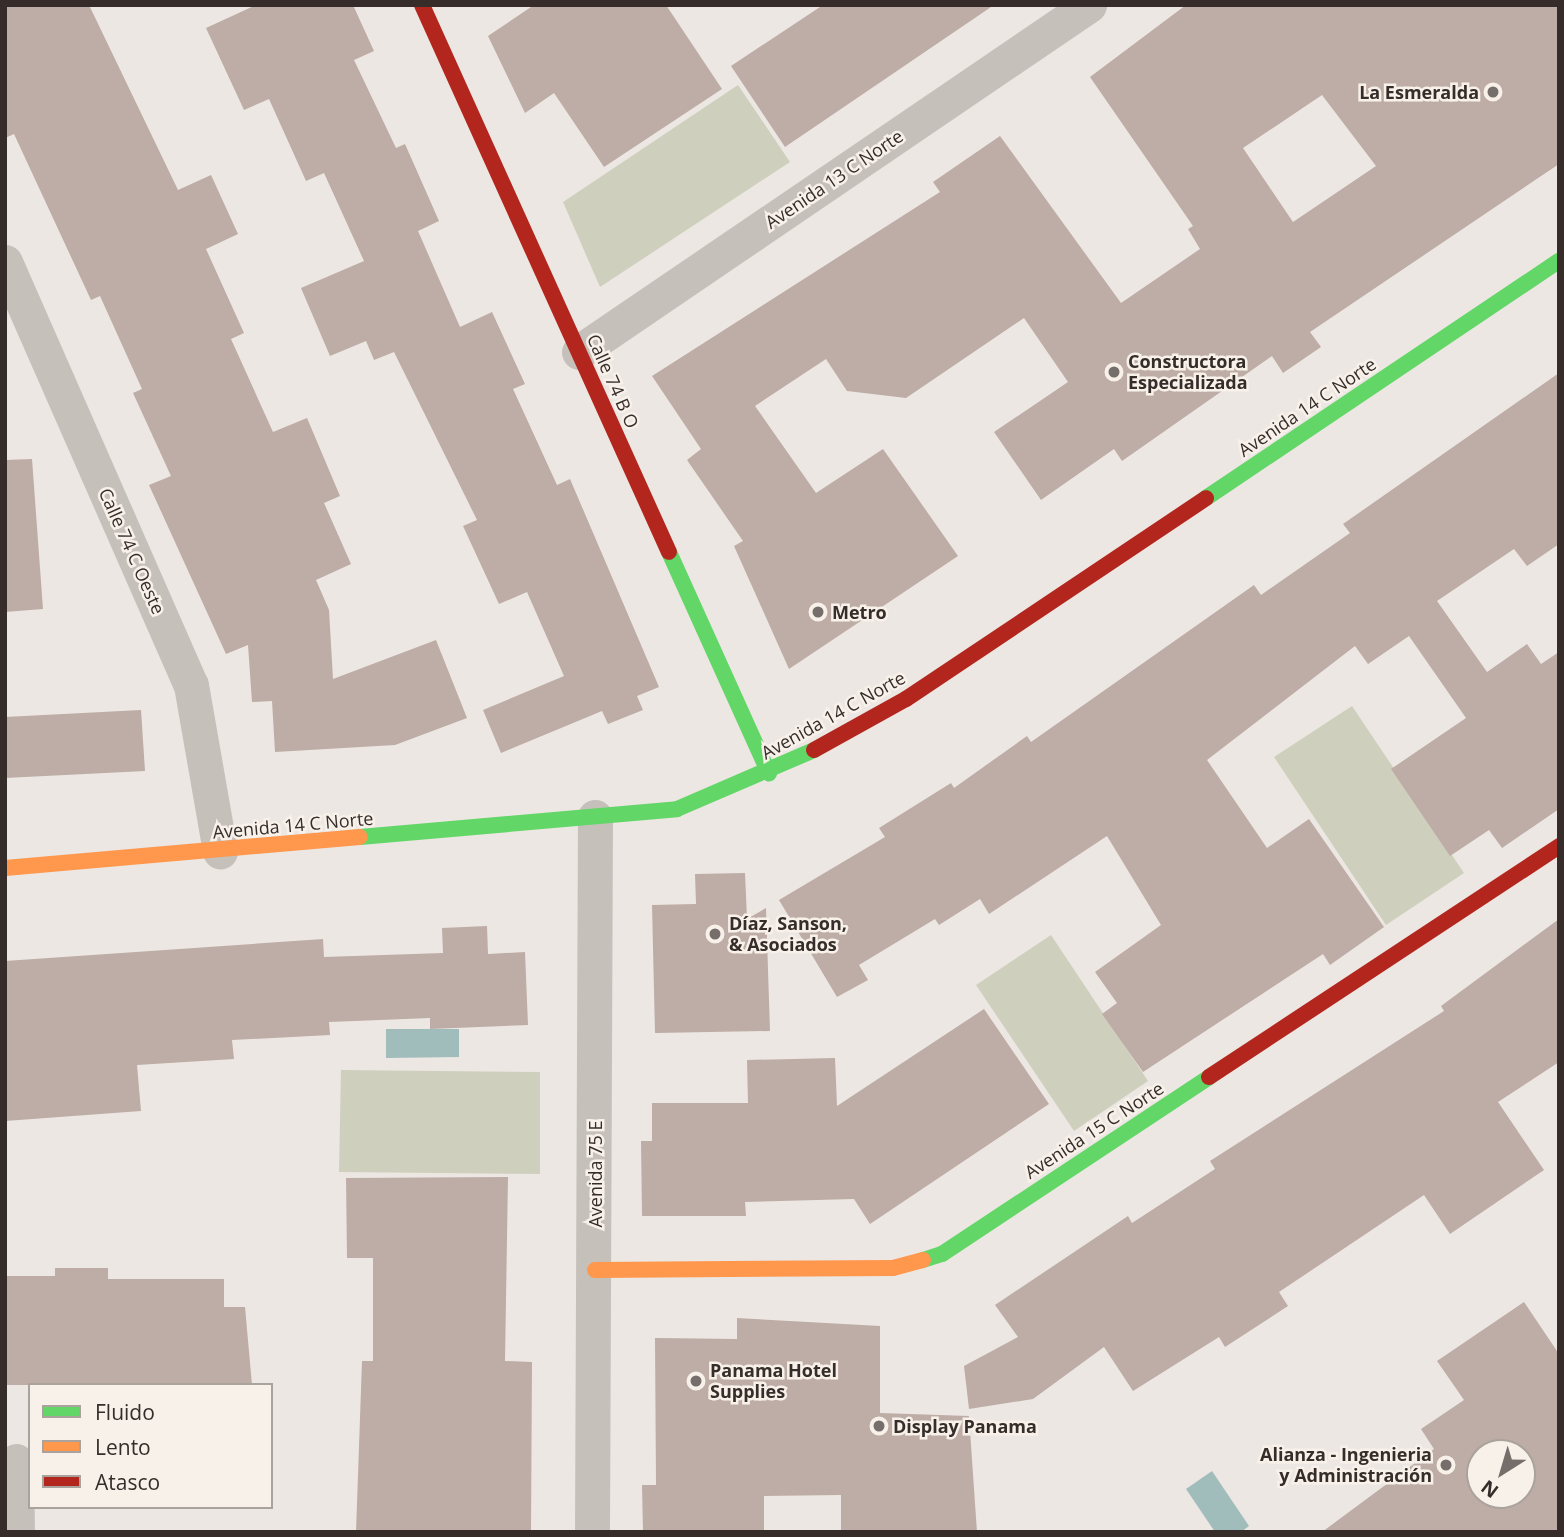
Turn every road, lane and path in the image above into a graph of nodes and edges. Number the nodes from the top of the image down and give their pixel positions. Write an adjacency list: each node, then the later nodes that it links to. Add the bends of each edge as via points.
1 (422, 5): 5 (street, Calle 74 B O)
2 (1088, 5): 5 (street, Avenida 13 C Norte)
3 (1559, 261): 6 (street, Avenida 14 C Norte, via 906,699)
4 (6, 267): 9 (street, Calle 74 C Oeste, via 191,685)
5 (579, 352): 6 (street, Calle 74 B O)
6 (769, 773): 7 (street, Avenida 14 C Norte, via 677,809)
7 (595, 817): 9 (street, Avenida 14 C Norte); 11 (street, Avenida 75 E)
8 (1559, 846): 11 (street, Avenida 15 C Norte, via 942,1254 893,1268)
9 (220, 851): 10 (street, Avenida 14 C Norte)
10 (5, 868)
11 (595, 1270): 14 (street, Avenida 75 E)
12 (17, 1461): 13 (street)
13 (16, 1532)
14 (592, 1532)

